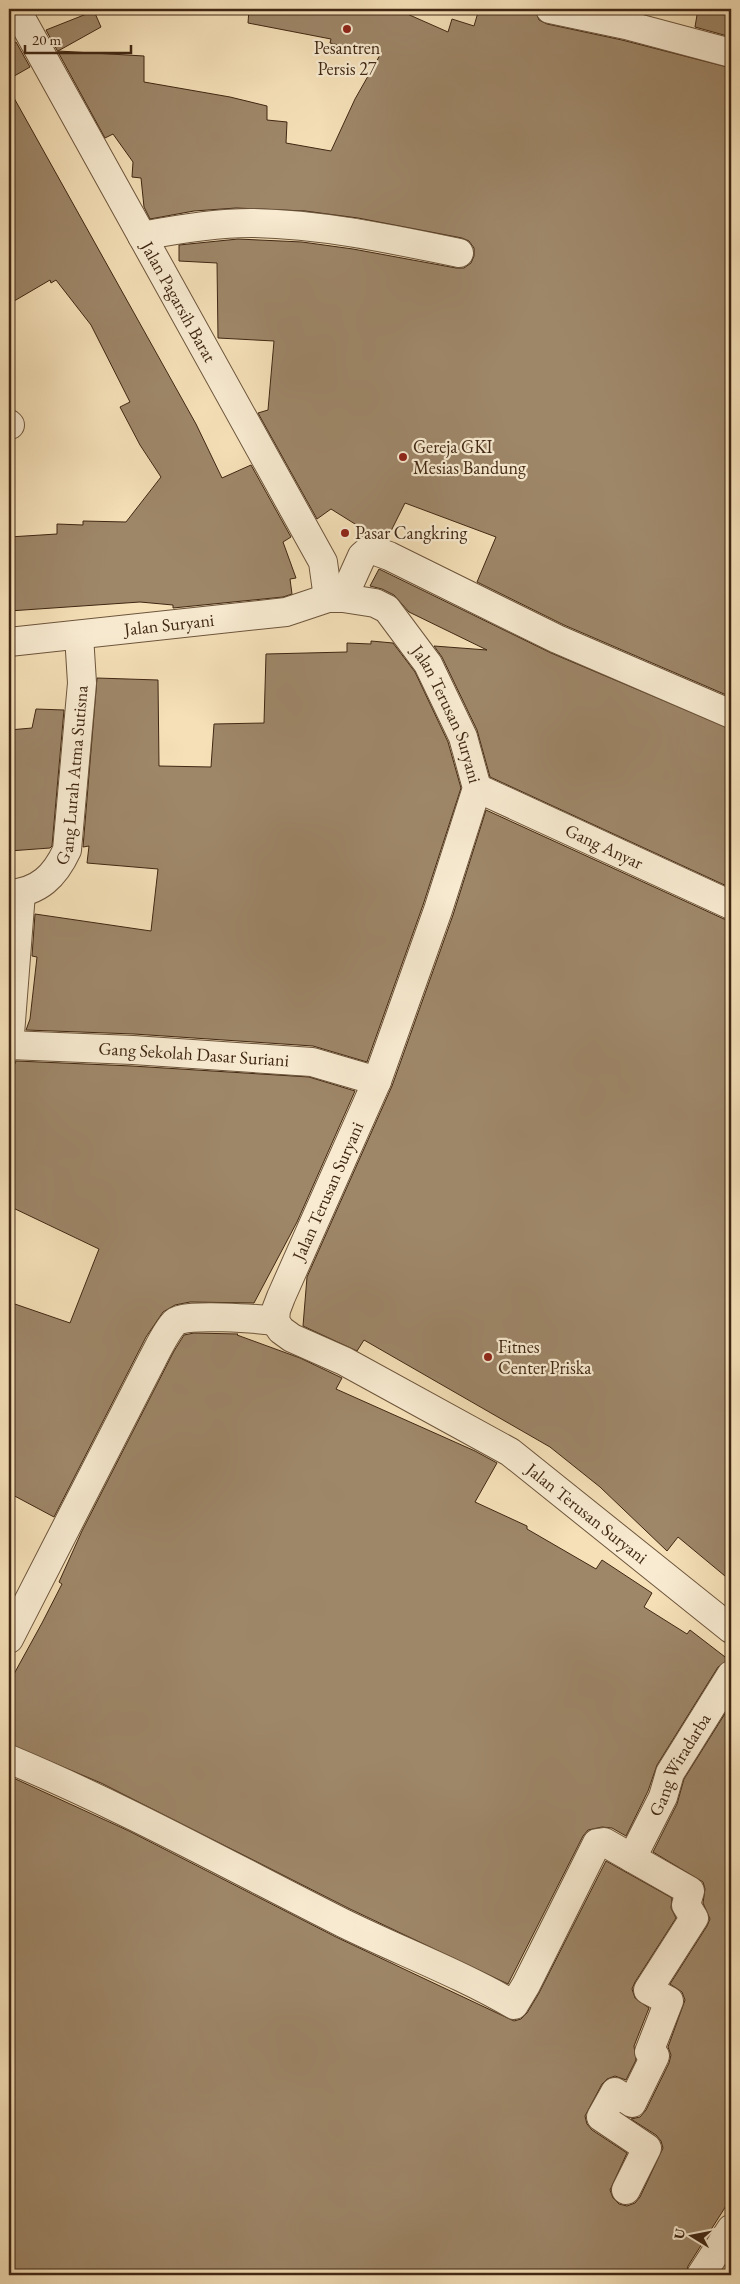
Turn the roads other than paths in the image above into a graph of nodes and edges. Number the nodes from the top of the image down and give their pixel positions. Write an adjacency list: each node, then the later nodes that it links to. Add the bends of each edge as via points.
1 (16, 9): 4 (street, Jalan Pagarsih Barat)
2 (550, 9): 3 (street)
3 (731, 53)
4 (142, 236): 5 (street, via 184,228 252,224 330,230); 6 (street, Jalan Pagarsih Barat, via 323,562)
5 (459, 253)
6 (335, 598): 7 (street, Jalan Suryani, via 286,612); 9 (street, via 370,549 557,639); 10 (street, Jalan Terusan Suryani, via 375,603 387,609 428,664 464,737)
7 (79, 635): 8 (street, Jalan Suryani); 11 (street, Gang Lurah Atma Sutisna, via 82,683 67,850 51,878)
8 (9, 642)
9 (731, 714)
10 (477, 788): 12 (street, Gang Anyar); 14 (street, Jalan Terusan Suryani)
11 (15, 893): 13 (street)
12 (731, 905)
13 (9, 1045): 14 (street, Gang Sekolah Dasar Suriani, via 312,1062)
14 (377, 1081): 15 (street, Jalan Terusan Suryani, via 281,1297)
15 (275, 1321): 16 (street, Jalan Terusan Suryani, via 280,1330 292,1338 344,1361 510,1452); 17 (street, via 185,1318 174,1323)
16 (731, 1629)
17 (9, 1639)
18 (731, 1675): 20 (street, Gang Wiradarba, via 670,1773 663,1797)
19 (9, 1759): 20 (street, via 119,1808 345,1924 482,1986 514,2005 597,1844 604,1842)
20 (632, 1858): 21 (street, via 690,1891 686,1906 694,1918 648,1990 670,2001 649,2052 655,2056 632,2104 615,2092 601,2117 646,2148)
21 (626, 2190)
22 (726, 2247): 23 (street)
23 (701, 2275)

